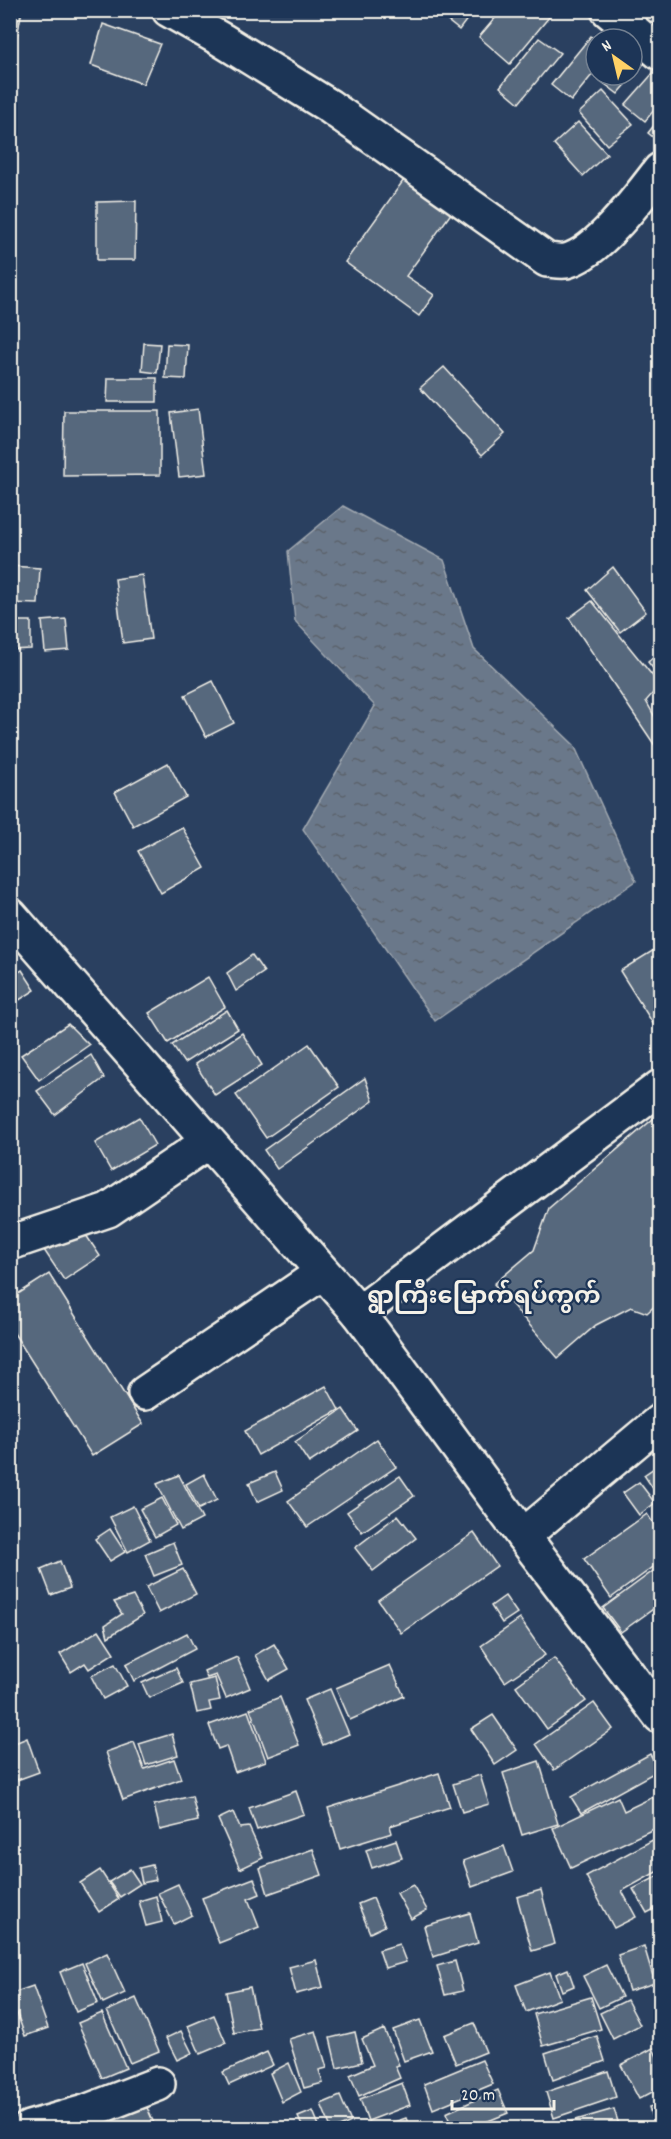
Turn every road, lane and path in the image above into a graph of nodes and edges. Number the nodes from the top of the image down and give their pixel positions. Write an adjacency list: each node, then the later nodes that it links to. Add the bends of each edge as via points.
1 (169, 10): 4 (street, via 329,106 547,260 564,261 584,253 622,218)
2 (608, 10): 3 (street)
3 (660, 53)
4 (660, 171)
5 (10, 915): 7 (street)
6 (660, 1087): 10 (street)
7 (208, 1142): 8 (street, via 108,1210); 9 (street)
8 (10, 1243)
9 (322, 1273): 10 (street); 11 (street)
10 (359, 1313): 13 (street)
11 (145, 1393)
12 (660, 1420): 13 (street)
13 (523, 1536): 14 (street)
14 (660, 1716)
15 (158, 2084): 16 (street)
16 (29, 2128)

